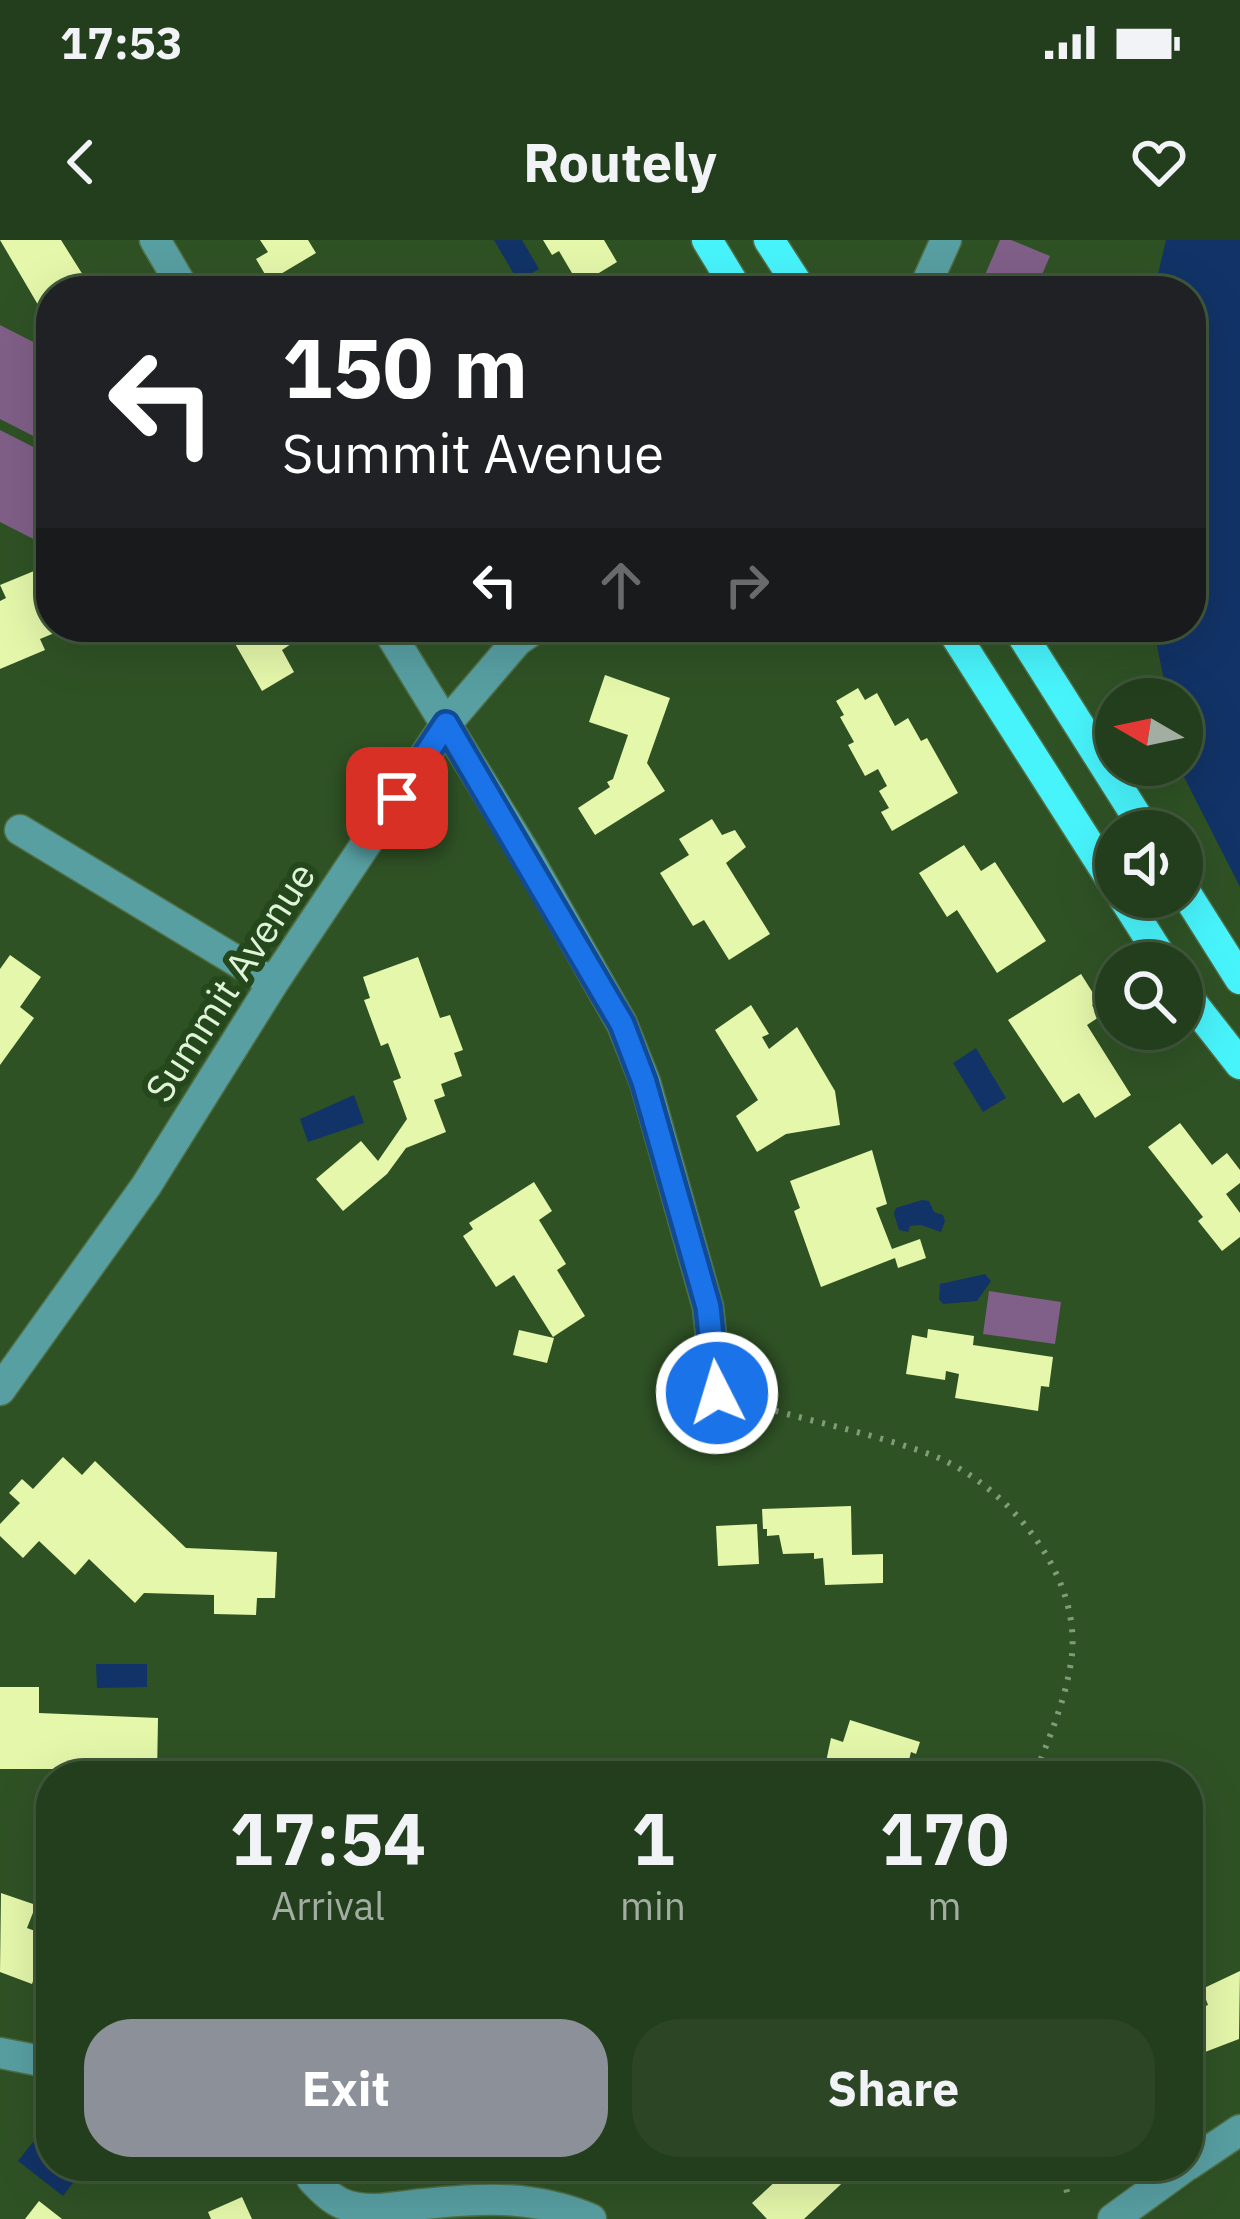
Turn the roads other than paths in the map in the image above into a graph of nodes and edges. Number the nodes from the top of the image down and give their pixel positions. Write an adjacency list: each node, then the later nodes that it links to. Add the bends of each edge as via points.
1 (155, 240): 5 (street)
2 (706, 240): 6 (main road)
3 (769, 240): 7 (main road)
4 (946, 240): 8 (street)
5 (176, 276)
6 (729, 276)
7 (792, 276)
8 (930, 276)
9 (395, 642): 13 (street)
10 (516, 642): 13 (street, Summit Avenue)
11 (960, 642): 16 (main road)
12 (1026, 642): 14 (main road)
13 (446, 724): 19 (street, Summit Avenue); 23 (street, via 622,1024 644,1082 708,1307 717,1393)
14 (1133, 810)
15 (20, 830): 19 (street)
16 (1095, 853)
17 (1202, 918): 18 (main road)
18 (1240, 979)
19 (273, 983): 22 (street, Summit Avenue, via 146,1186)
20 (1203, 1017): 21 (main road)
21 (1240, 1064)
22 (0, 1390)
23 (699, 1419)
24 (0, 2054): 25 (street)
25 (36, 2060)
26 (1240, 2130): 27 (street)
27 (1203, 2154)
28 (314, 2181): 30 (street, via 346,2206 372,2210 497,2199 555,2204)
29 (1165, 2181): 31 (street)
30 (591, 2219)
31 (1113, 2219)

